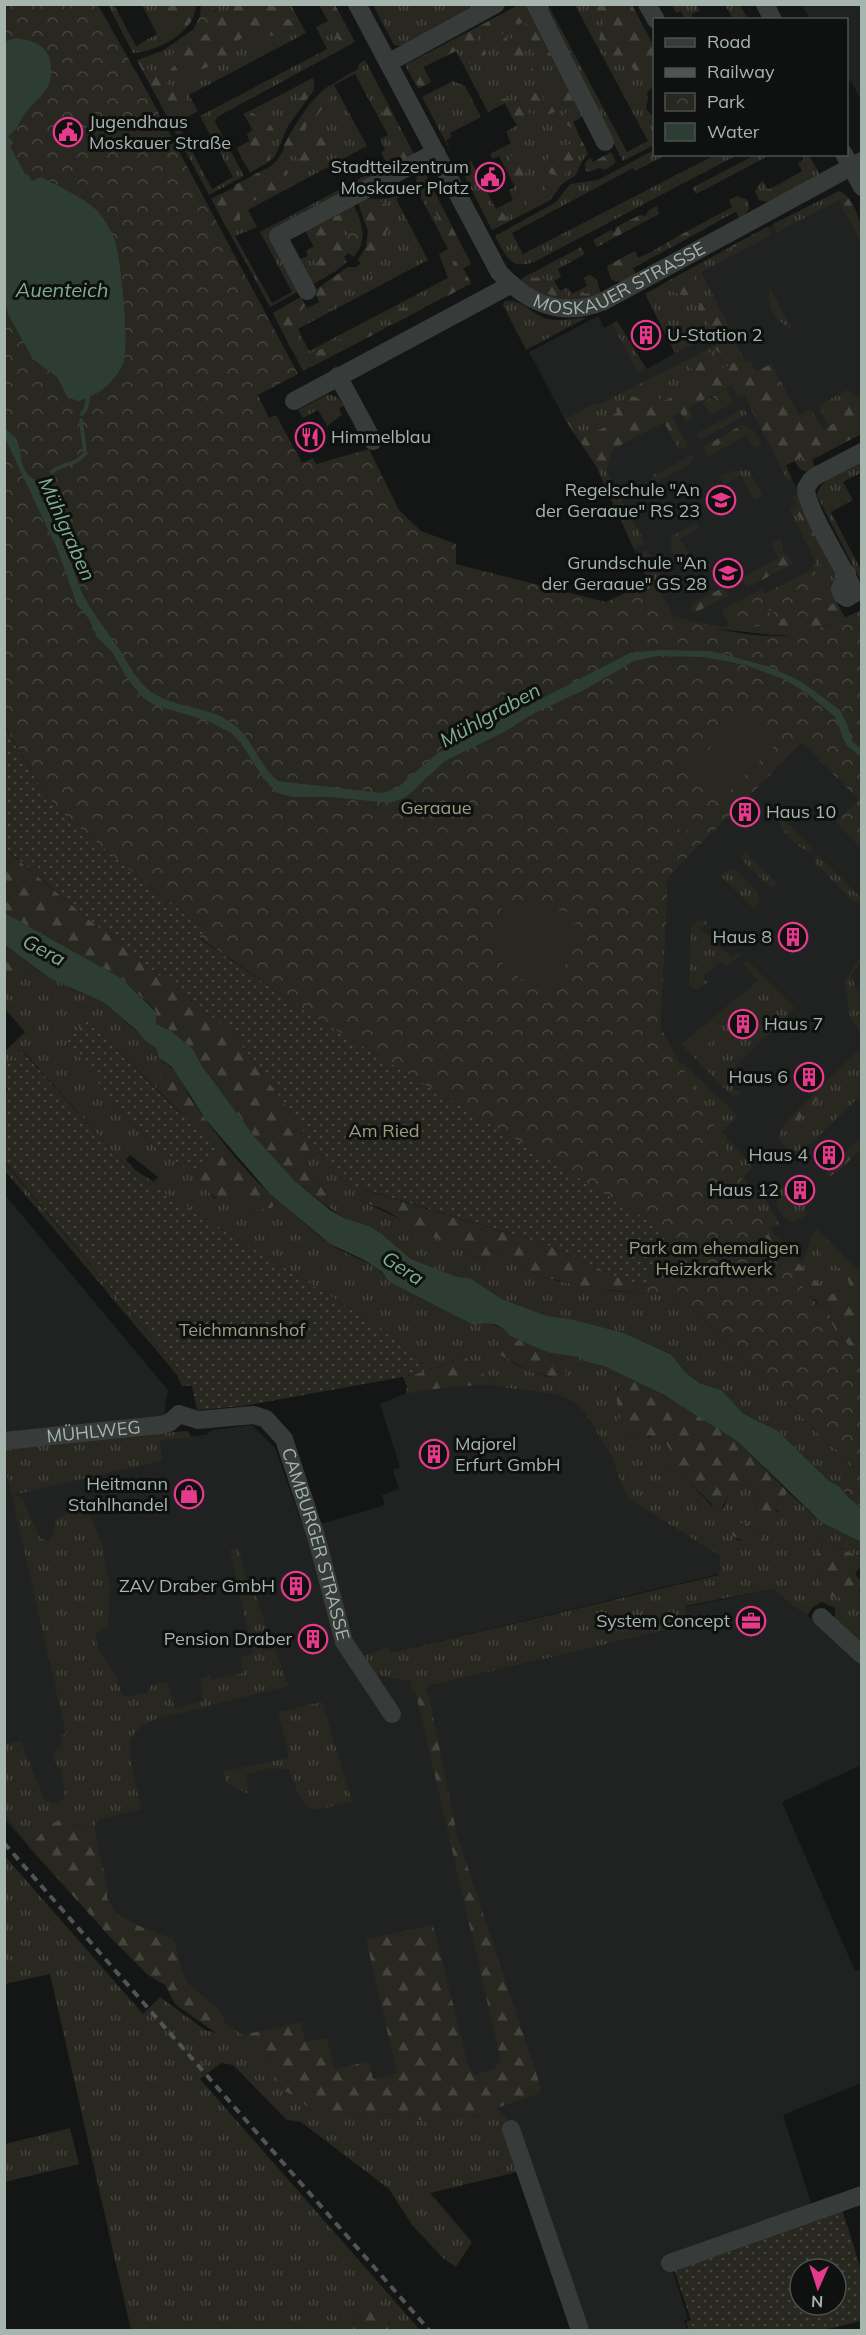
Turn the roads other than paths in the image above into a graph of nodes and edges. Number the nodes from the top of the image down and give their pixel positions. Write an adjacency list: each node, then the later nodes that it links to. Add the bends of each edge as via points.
1 (357, 4): 8 (street, MOSKAUER STRASSE)
2 (496, 4): 8 (street)
3 (535, 4): 9 (street)
4 (647, 4): 6 (street)
5 (765, 4): 7 (street)
6 (655, 18)
7 (771, 18)
8 (388, 63): 10 (street, MOSKAUER STRASSE)
9 (605, 142)
10 (436, 152): 13 (street, MOSKAUER STRASSE, via 499,272); 14 (street, via 278,236)
11 (852, 161): 12 (street); 13 (street, MOSKAUER STRASSE, via 592,306 549,306)
12 (861, 188)
13 (512, 284): 15 (street)
14 (307, 291)
15 (338, 376): 16 (street); 17 (street)
16 (294, 400)
17 (373, 441)
18 (861, 452): 19 (street, via 816,476 806,488 810,504)
19 (847, 573)
20 (179, 1414): 21 (street, MÜHLWEG, via 160,1425); 24 (street, CAMBURGER STRASSE, via 198,1420 254,1415 266,1419 284,1439 316,1536 344,1642)
21 (4, 1441)
22 (821, 1617): 23 (street)
23 (861, 1655)
24 (392, 1714)
25 (511, 2129): 28 (street)
26 (861, 2195): 27 (street)
27 (670, 2263)
28 (580, 2331)

